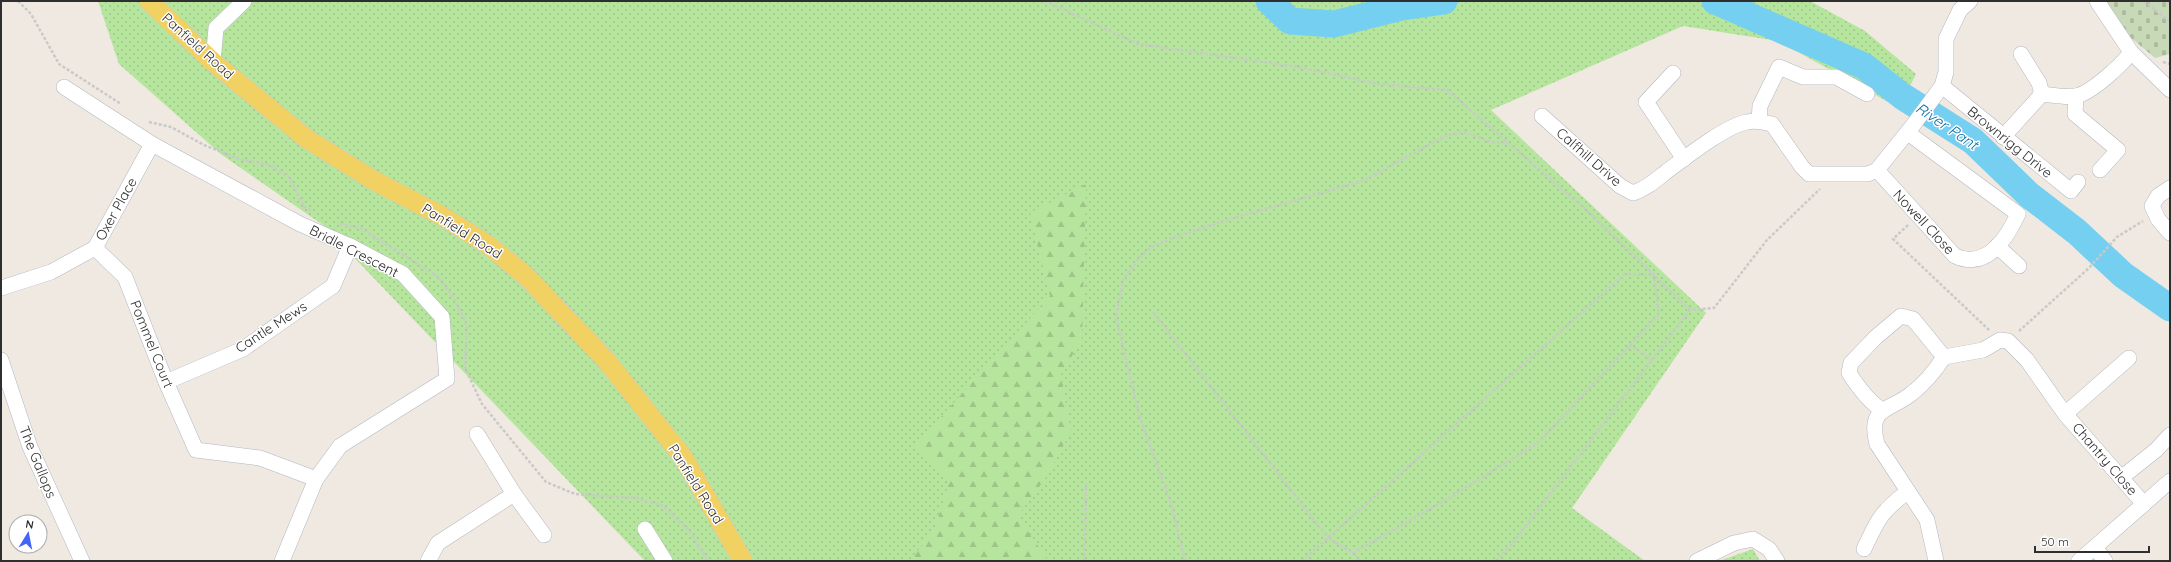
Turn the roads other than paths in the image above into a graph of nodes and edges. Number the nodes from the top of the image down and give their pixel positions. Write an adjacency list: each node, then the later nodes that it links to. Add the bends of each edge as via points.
1 (149, 1): 7 (main road, Panfield Road)
2 (244, 1): 7 (street, via 216,28)
3 (2097, 1): 5 (street)
4 (1960, 4): 11 (street, via 1946,39 1946,72)
5 (2131, 52): 10 (street); 14 (street, via 2124,62 2085,93)
6 (2021, 54): 13 (street, via 2039,83)
7 (213, 62): 53 (main road, Panfield Road, via 307,139 373,180 442,216 488,245 525,275 606,360 683,457)
8 (1673, 73): 20 (street, via 1646,102)
9 (64, 87): 19 (street, Bridle Crescent)
10 (2170, 90)
11 (1938, 91): 17 (street); 18 (street, Brownrigg Drive)
12 (1867, 94): 16 (street, via 1836,77 1803,77 1779,67 1760,106)
13 (2042, 94): 14 (street); 18 (street)
14 (2076, 96): 22 (street, via 2075,114 2118,150)
15 (1542, 116): 20 (street, Calfhill Drive, via 1620,186 1633,193 1642,190)
16 (1759, 121): 20 (street, via 1735,126); 21 (street, via 1772,124 1809,174 1868,174)
17 (1911, 129): 21 (street); 27 (street, Nowell Close, via 2018,214 2012,227)
18 (2003, 137): 23 (street, Brownrigg Drive, via 2071,191)
19 (152, 144): 26 (street, Bridle Crescent, via 300,224); 28 (street, Oxer Place)
20 (1684, 159)
21 (1877, 170): 27 (street, Nowell Close, via 1955,256 1966,261 1982,258)
22 (2100, 170)
23 (2078, 182)
24 (2170, 188): 25 (street, via 2158,196 2152,206)
25 (2170, 233)
26 (350, 246): 34 (street, Cantle Mews, via 333,286 243,348); 39 (street, Bridle Crescent, via 403,274 442,317 447,379 340,446)
27 (1997, 246): 29 (street)
28 (95, 248): 30 (street, Oxer Place, via 51,272); 34 (street, Pommel Court, via 125,277)
29 (2019, 266)
30 (1, 288)
31 (1944, 357): 35 (street, via 1934,372 1910,395); 35 (street, via 1913,319 1901,316 1889,324 1851,363 1849,373 1871,403); 36 (street, Chantry Close, via 1983,350 2004,340 2027,360)
32 (2129, 358): 36 (street, Chantry Close)
33 (1, 360): 49 (street, The Gallops, via 30,446)
34 (166, 382): 39 (street, Pommel Court, via 196,450 260,458)
35 (1882, 410): 42 (street, via 1873,430 1877,444)
36 (2065, 414): 40 (street, Chantry Close)
37 (477, 434): 43 (street)
38 (2170, 435): 40 (street, via 2156,450)
39 (316, 478): 50 (street, Bridle Crescent)
40 (2121, 478): 44 (street, Chantry Close)
41 (2170, 481): 44 (street)
42 (1907, 492): 48 (street, via 1888,506 1880,516); 56 (street, via 1927,520)
43 (514, 494): 46 (street); 51 (street, via 438,543)
44 (2144, 504): 47 (street)
45 (645, 529): 52 (street)
46 (544, 535)
47 (2095, 547): 57 (street); 58 (street)
48 (1864, 549)
49 (82, 561)
50 (282, 561)
51 (428, 561)
52 (665, 561)
53 (743, 561)
54 (1697, 561): 55 (street, via 1734,543 1753,539 1769,549)
55 (1777, 561)
56 (1936, 561)
57 (2079, 561)
58 (2105, 561)

